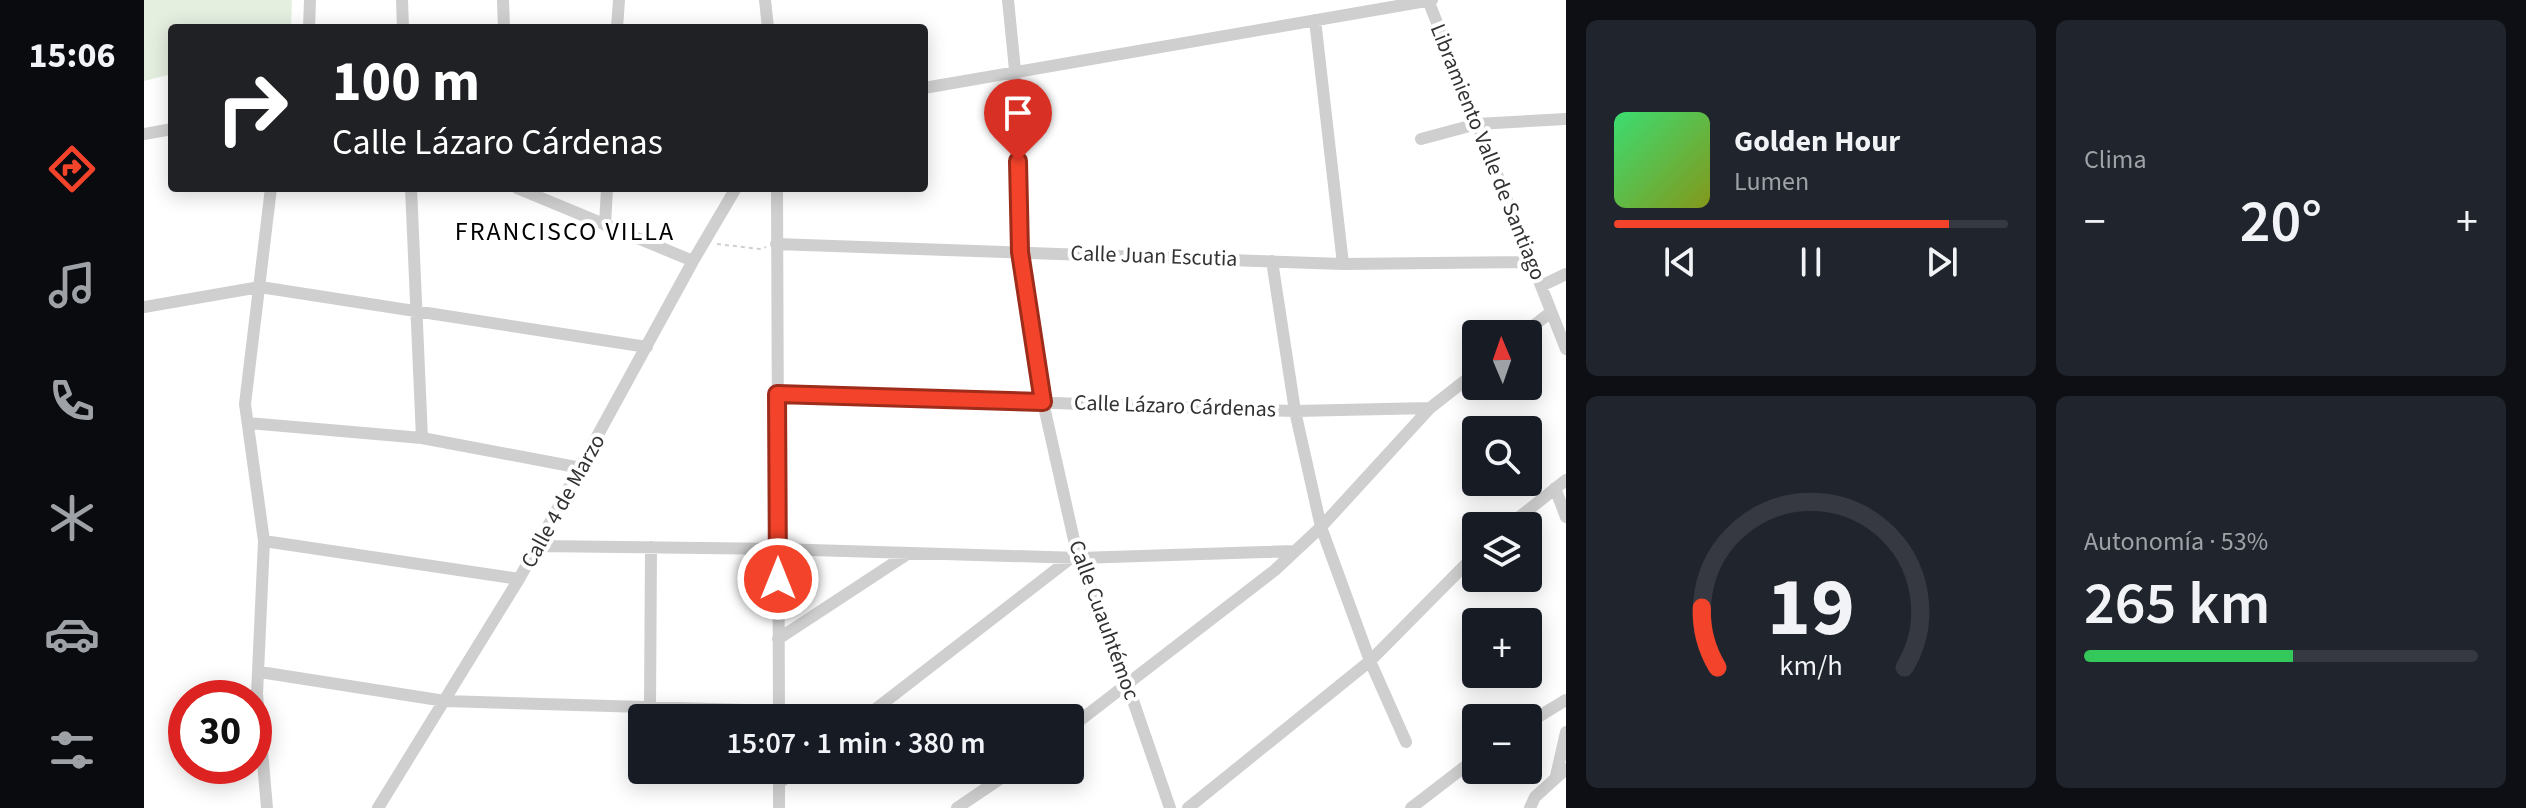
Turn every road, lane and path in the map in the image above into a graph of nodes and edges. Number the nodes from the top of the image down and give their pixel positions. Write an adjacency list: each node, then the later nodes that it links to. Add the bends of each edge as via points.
1 (310, 0): 9 (street)
2 (402, 0): 10 (street)
3 (503, 0): 11 (street)
4 (619, 0): 12 (street)
5 (765, 0): 13 (street)
6 (1008, 0): 14 (street, Calle Cuauhtémoc)
7 (1430, 0): 8 (street); 17 (street, Libramiento Valle de Santiago)
8 (1315, 20): 14 (street); 34 (street)
9 (309, 24)
10 (403, 24)
11 (504, 24)
12 (617, 24)
13 (768, 24)
14 (1015, 70): 15 (street); 30 (street, Calle Cuauhtémoc)
15 (928, 87)
16 (1566, 119): 17 (street)
17 (1477, 124): 20 (street); 33 (street, Libramiento Valle de Santiago)
18 (168, 130): 19 (street)
19 (144, 134)
20 (1421, 139)
21 (271, 192): 37 (street)
22 (411, 192): 39 (street)
23 (527, 192): 27 (street)
24 (607, 192): 27 (street)
25 (734, 192): 28 (street, Calle 4 de Marzo)
26 (777, 192): 29 (street)
27 (605, 225): 31 (street)
28 (704, 243): 29 (path, via 760,249); 31 (street, Calle 4 de Marzo)
29 (776, 244): 30 (street, Calle Juan Escutia); 45 (street)
30 (1020, 252): 32 (street, Calle Juan Escutia); 46 (street, Calle Cuauhtémoc)
31 (693, 261): 42 (street, Calle 4 de Marzo)
32 (1272, 261): 34 (street, Calle Juan Escutia); 48 (street)
33 (1532, 262): 34 (street, Calle Juan Escutia); 36 (street, Libramiento Valle de Santiago)
34 (1343, 264)
35 (1566, 274): 36 (street)
36 (1541, 286): 40 (street, Libramiento Valle de Santiago)
37 (260, 287): 38 (street); 39 (street); 49 (street, via 245,404)
38 (144, 307)
39 (415, 311): 42 (street); 50 (street)
40 (1551, 312): 41 (street); 43 (street, Libramiento Valle de Santiago)
41 (1541, 320)
42 (647, 347): 51 (street, Calle 4 de Marzo)
43 (1566, 349)
44 (1462, 383): 47 (street)
45 (777, 394): 46 (street, Calle Lázaro Cárdenas); 60 (street)
46 (1043, 402): 48 (street, Calle Lázaro Cárdenas); 63 (street, Calle Cuauhtémoc)
47 (1430, 408): 48 (street, Calle Lázaro Cárdenas); 56 (street)
48 (1295, 411): 56 (street)
49 (248, 423): 50 (street); 57 (street)
50 (422, 438): 51 (street)
51 (581, 468): 58 (street, Calle 4 de Marzo)
52 (1566, 480): 53 (street)
53 (1555, 488): 54 (street); 55 (street)
54 (1525, 512)
55 (1566, 517)
56 (1321, 527): 61 (street); 67 (street)
57 (264, 541): 65 (street); 68 (street)
58 (538, 546): 59 (street); 65 (street, Calle 4 de Marzo)
59 (651, 547): 60 (street); 72 (street)
60 (778, 549): 62 (street); 66 (street)
61 (1294, 551): 63 (street); 69 (street)
62 (909, 553): 63 (street); 66 (street)
63 (1075, 558): 69 (street, Calle Cuauhtémoc); 74 (street)
64 (1462, 568): 67 (street)
65 (519, 579): 71 (street, Calle 4 de Marzo)
66 (778, 639): 73 (street)
67 (1370, 661): 79 (street); 90 (street)
68 (260, 672): 71 (street); 85 (street, via 257,694)
69 (1127, 683): 77 (street); 89 (street, Calle Cuauhtémoc)
70 (1566, 700): 76 (street)
71 (445, 701): 75 (street); 86 (street, Calle 4 de Marzo)
72 (650, 704)
73 (779, 704)
74 (882, 704)
75 (628, 706)
76 (1542, 715)
77 (1084, 717)
78 (1566, 732): 81 (street)
79 (1406, 742)
80 (1462, 769): 91 (street)
81 (1561, 773): 84 (street)
82 (779, 784): 87 (street)
83 (992, 784): 88 (street)
84 (1535, 804)
85 (267, 808)
86 (378, 808)
87 (779, 808)
88 (957, 808)
89 (1170, 808)
90 (1188, 808)
91 (1411, 808)

